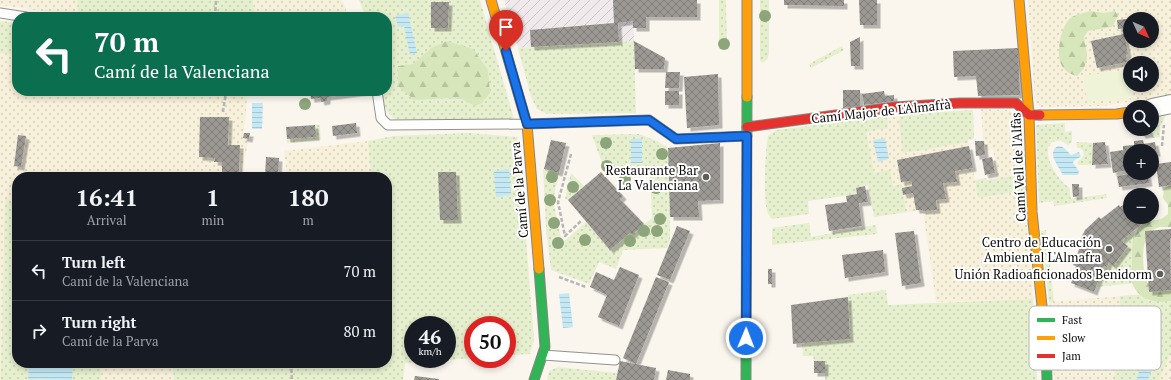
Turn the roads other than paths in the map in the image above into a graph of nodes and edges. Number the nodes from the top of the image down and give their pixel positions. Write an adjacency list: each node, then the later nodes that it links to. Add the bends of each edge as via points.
1 (491, 0): 11 (street, Camí de la Parva)
2 (747, 0): 12 (street)
3 (1019, 0): 10 (street, Camí Vell de l'Alfàs)
4 (0, 13): 5 (lane)
5 (12, 15)
6 (378, 96): 11 (lane, via 381,118 388,125)
7 (1171, 104): 8 (street)
8 (1159, 107)
9 (1123, 113): 10 (street)
10 (1028, 115): 12 (street, Camí Major de L'Almafrà, via 1016,103 960,103 894,108); 13 (street, Camí Vell de l'Alfàs, via 1032,212)
11 (527, 124): 12 (lane, via 649,120 676,139); 14 (street, Camí de la Parva, via 545,347)
12 (747, 131): 18 (street)
13 (1042, 306)
14 (542, 354): 15 (lane); 17 (street, Camí de la Parva)
15 (615, 360)
16 (1047, 370): 19 (street, Camí Vell de l'Alfàs)
17 (534, 380)
18 (746, 380)
19 (1047, 380)

